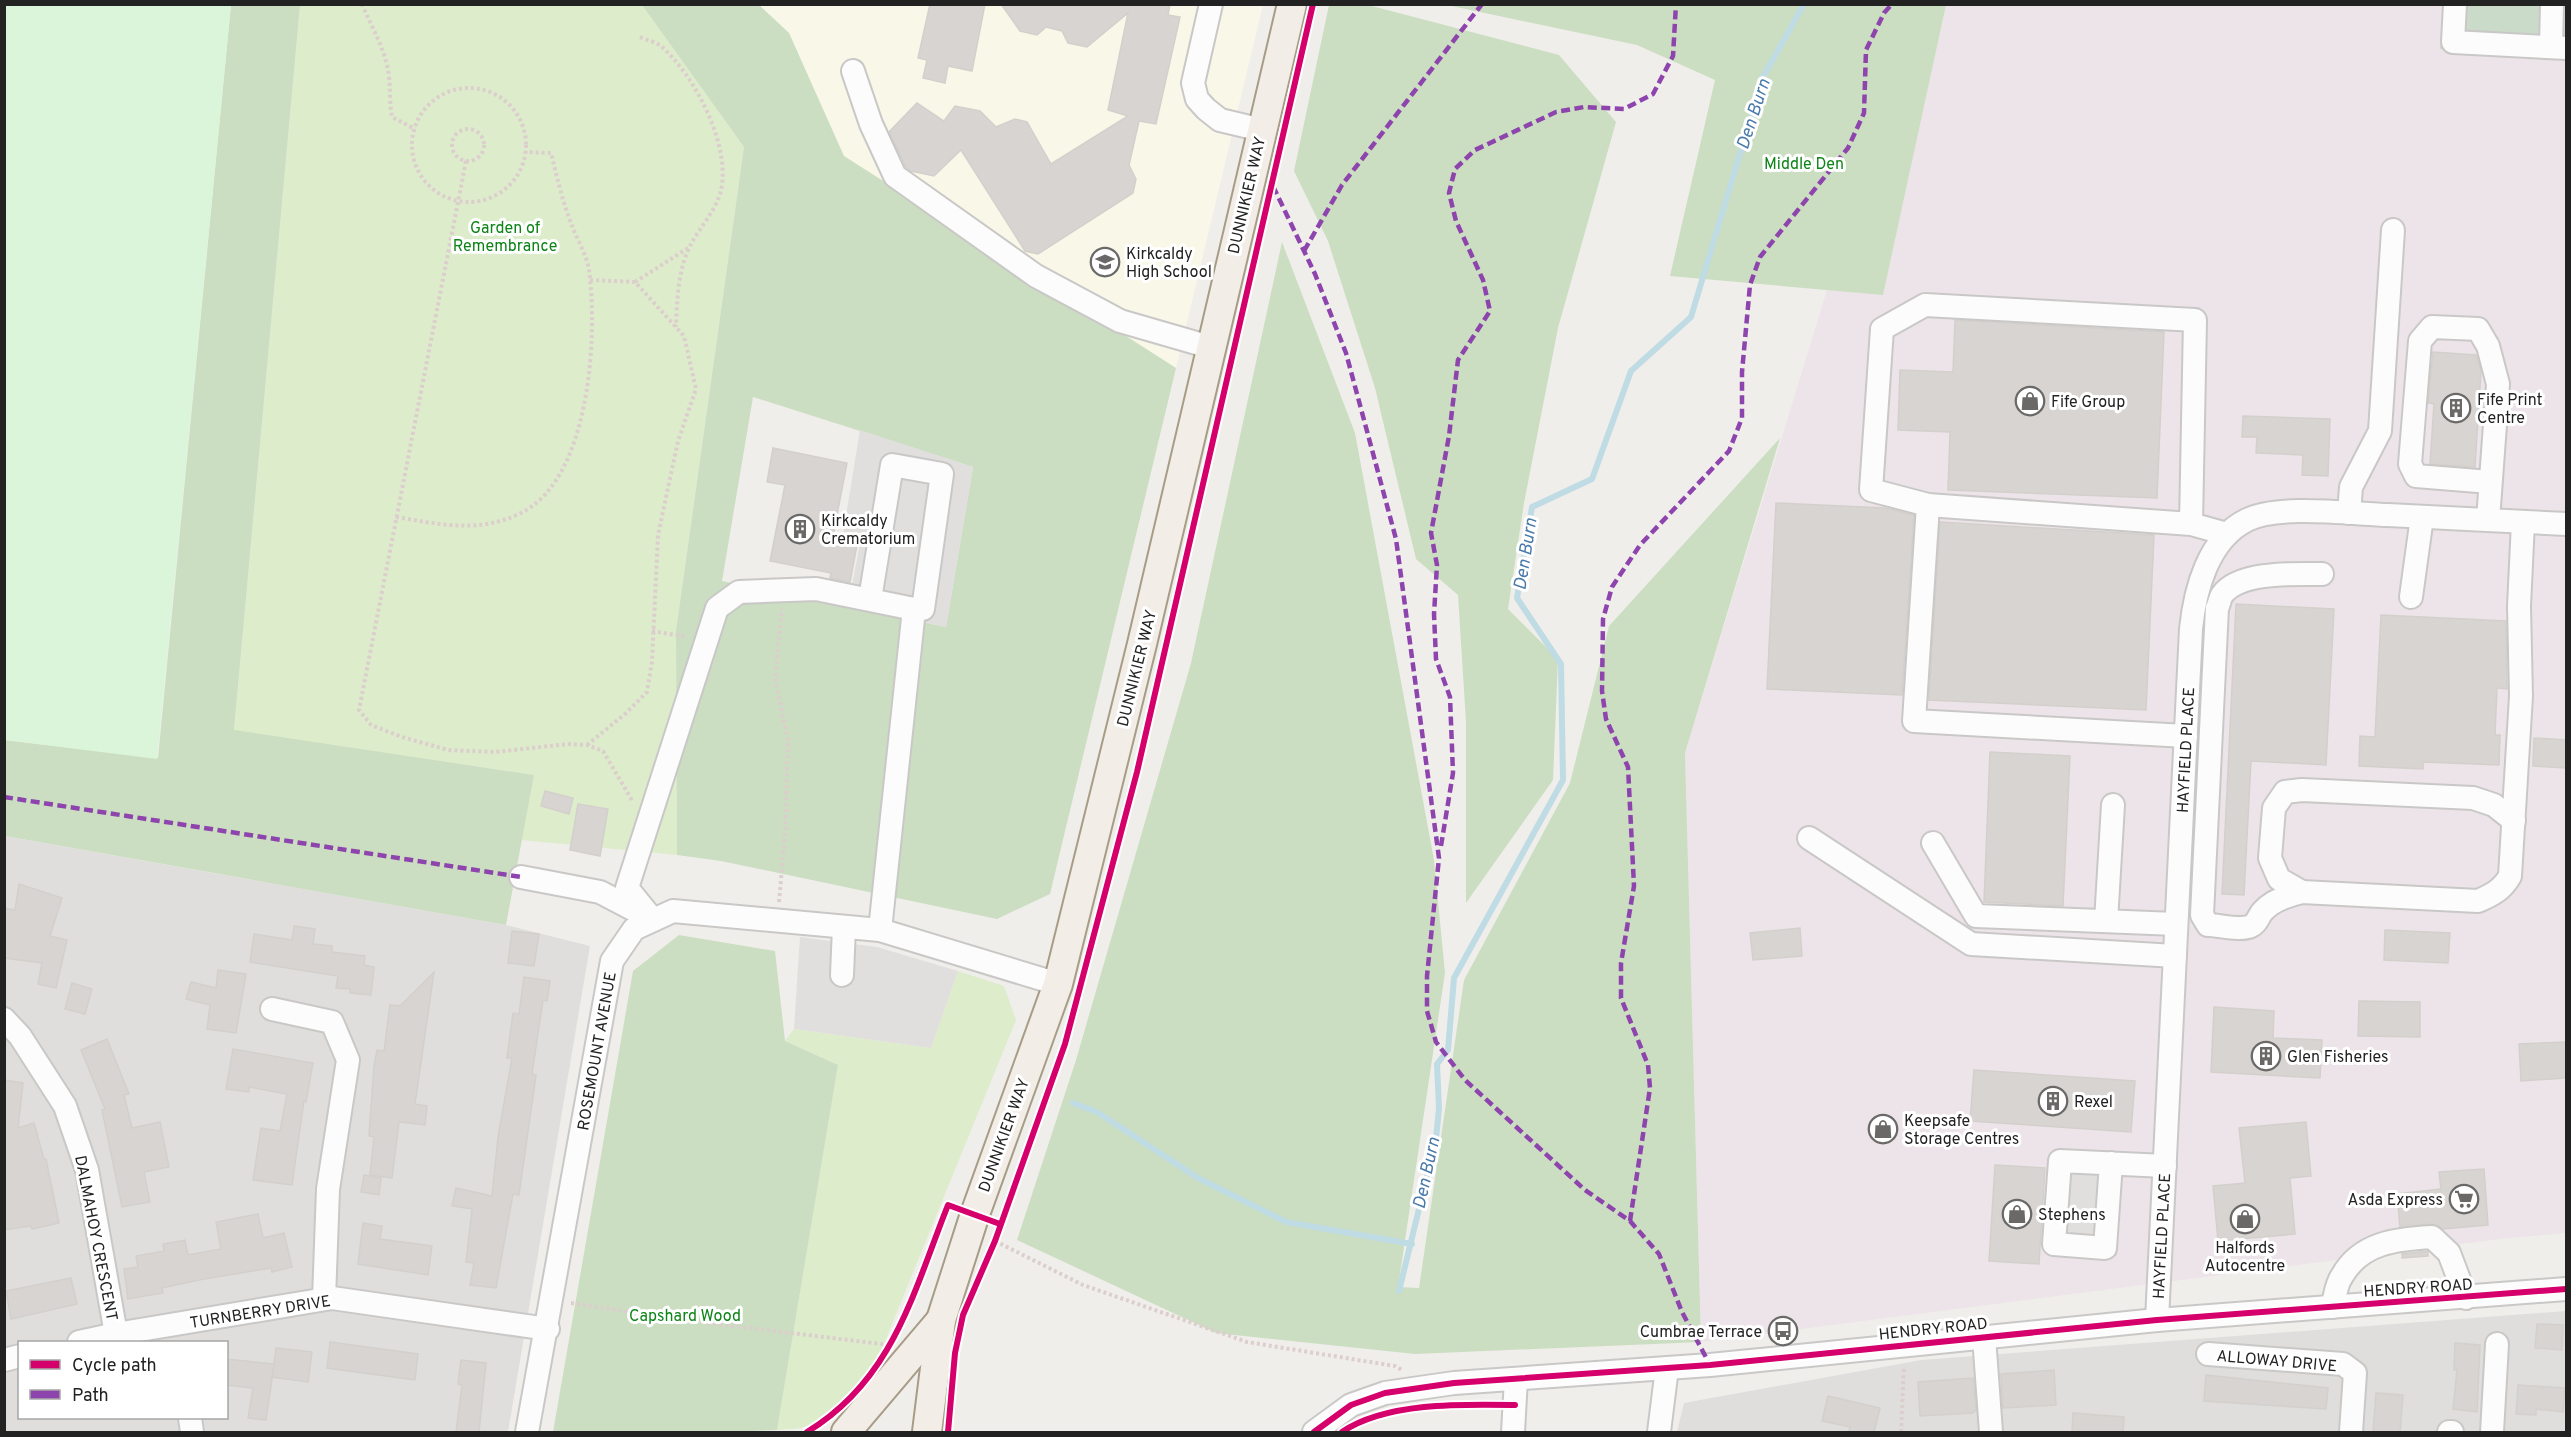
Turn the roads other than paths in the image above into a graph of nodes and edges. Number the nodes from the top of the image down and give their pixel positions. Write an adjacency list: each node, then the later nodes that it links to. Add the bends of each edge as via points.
1 (1211, 4): 7 (street, via 1193,83 1197,99 1221,120)
2 (1292, 4): 7 (main road, DUNNIKIER WAY)
3 (2455, 4): 5 (street, via 2453,42)
4 (2552, 4): 5 (street)
5 (2558, 47)
6 (854, 71): 9 (street, via 871,124 895,176 1036,276 1120,321)
7 (1262, 130): 9 (main road, DUNNIKIER WAY)
8 (2392, 230): 12 (street, via 2380,431 2351,487)
9 (1210, 347): 37 (main road, DUNNIKIER WAY)
10 (2490, 482): 10 (street, via 2498,384 2488,346 2478,329 2432,327 2420,341 2410,464 2416,476); 14 (street)
11 (1928, 505): 16 (street); 16 (street, via 1871,490 1882,329 1925,305 2195,320); 23 (street, via 1914,721)
12 (2349, 513): 13 (street, HAYFIELD PLACE); 18 (street, HAYFIELD PLACE, via 2268,513 2247,520)
13 (2422, 517): 14 (street, HAYFIELD PLACE); 20 (street)
14 (2488, 520): 15 (street, HAYFIELD PLACE)
15 (2523, 522): 17 (street, HAYFIELD PLACE); 25 (street, via 2519,606 2521,696)
16 (2191, 524): 18 (street)
17 (2566, 524)
18 (2227, 534): 23 (street, HAYFIELD PLACE, via 2203,570 2194,598)
19 (2322, 574): 29 (street, via 2278,575 2234,585 2222,595 2217,609 2202,915 2208,925 2248,928 2274,903)
20 (2411, 597)
21 (870, 599): 22 (street); 22 (street, via 892,465 942,474 923,609); 30 (street, via 816,589 739,592 717,608 627,888)
22 (914, 609): 34 (street)
23 (2186, 736): 32 (street, HAYFIELD PLACE)
24 (2113, 805): 31 (street)
25 (2514, 821): 29 (street, via 2510,876 2505,886 2478,901); 29 (street, via 2494,805 2473,798 2285,792 2274,808 2270,858 2279,879)
26 (1809, 838): 35 (street, via 1971,944)
27 (1934, 843): 31 (street, via 1976,916)
28 (521, 878): 30 (street, via 600,892)
29 (2302, 892)
30 (653, 920): 33 (street, ROSEMOUNT AVENUE, via 672,911); 48 (street, ROSEMOUNT AVENUE, via 634,929 612,962)
31 (2106, 921): 32 (street)
32 (2176, 924): 35 (street, HAYFIELD PLACE)
33 (844, 927): 34 (street, ROSEMOUNT AVENUE); 36 (street)
34 (880, 930): 37 (street, ROSEMOUNT AVENUE)
35 (2175, 956): 41 (street, HAYFIELD PLACE)
36 (842, 975)
37 (1058, 984): 46 (main road, DUNNIKIER WAY)
38 (272, 1010): 44 (street, via 332,1022 348,1060 328,1189)
39 (4, 1019): 49 (street, DALMAHOY CRESCENT, via 20,1036 65,1106 87,1170)
40 (2111, 1163): 40 (street, via 2060,1161 2054,1244 2105,1248); 41 (street)
41 (2165, 1166): 47 (street, HAYFIELD PLACE)
42 (2566, 1289): 43 (street, HENDRY ROAD)
43 (2466, 1298): 45 (street, HENDRY ROAD); 45 (street, via 2449,1252 2432,1237 2395,1239 2363,1252 2341,1276)
44 (324, 1299): 48 (street, TURNBERRY DRIVE); 50 (street, TURNBERRY DRIVE)
45 (2332, 1307): 47 (street, HENDRY ROAD)
46 (941, 1320): 58 (main road, DUNNIKIER WAY); 59 (main road, DUNNIKIER WAY)
47 (2157, 1320): 51 (street, HENDRY ROAD)
48 (548, 1329): 57 (street, ROSEMOUNT AVENUE)
49 (116, 1334): 50 (street, TURNBERRY DRIVE); 52 (street, TURNBERRY DRIVE)
50 (176, 1334)
51 (1984, 1337): 55 (street, HENDRY ROAD); 63 (street, HENDRY ROAD)
52 (84, 1341)
53 (2497, 1344): 65 (street)
54 (2208, 1354): 64 (street, ALLOWAY DRIVE, via 2343,1364 2355,1373)
55 (1667, 1368): 56 (street, HENDRY ROAD); 62 (street)
56 (1516, 1379): 60 (street, HENDRY ROAD, via 1385,1393 1351,1405); 61 (street)
57 (527, 1432)
58 (846, 1432)
59 (927, 1432)
60 (1314, 1432)
61 (1513, 1432)
62 (1659, 1432)
63 (1991, 1432)
64 (2351, 1432)
65 (2492, 1432)

